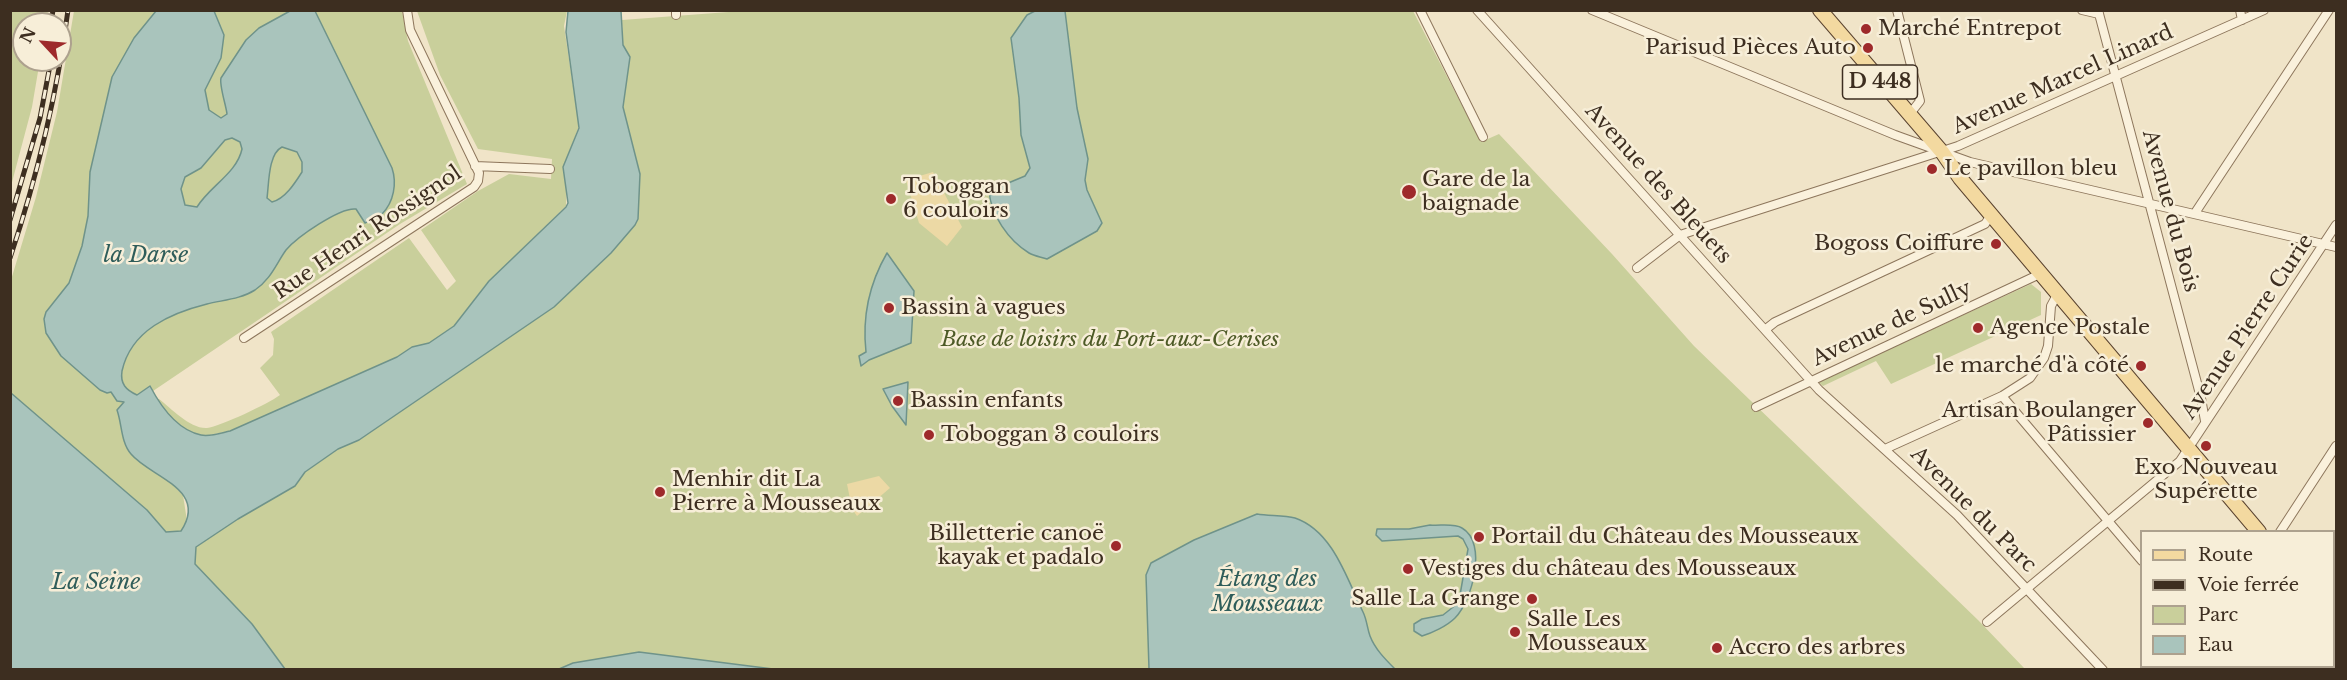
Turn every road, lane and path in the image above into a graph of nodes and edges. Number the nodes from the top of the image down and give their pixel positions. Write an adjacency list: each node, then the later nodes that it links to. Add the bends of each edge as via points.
1 (407, 10): 17 (street, Rue Henri Rossignol, via 410,30)
2 (1420, 10): 15 (street)
3 (1477, 10): 23 (street, Avenue des Bleuets)
4 (1592, 10): 16 (street)
5 (1820, 10): 14 (main road, D 448)
6 (1897, 10): 14 (street, via 1920,101)
7 (2082, 10): 11 (street)
8 (2240, 10): 12 (street)
9 (2264, 10): 12 (street, Avenue Marcel Linard)
10 (2329, 10): 20 (street)
11 (2098, 12): 13 (street, Avenue du Bois)
12 (2242, 20): 13 (street, Avenue Marcel Linard)
13 (2115, 76): 16 (street, Avenue Marcel Linard); 19 (street, Avenue du Bois)
14 (1909, 115): 16 (main road, D 448)
15 (1483, 137)
16 (1942, 152): 19 (street, via 1970,162); 21 (main road, D 448); 23 (street, Avenue Marcel Linard)
17 (475, 166): 18 (street); 30 (street, Rue Henri Rossignol, via 479,173 474,187)
18 (550, 169)
19 (2149, 203): 20 (street); 34 (street, Avenue du Bois)
20 (2195, 213): 24 (street)
21 (1992, 214): 27 (main road, D 448); 29 (street, via 1985,224)
22 (2337, 225): 24 (street, Avenue Pierre Curie)
23 (1680, 235): 26 (street, Avenue Marcel Linard); 29 (street, Avenue des Bleuets)
24 (2324, 244): 25 (street); 34 (street, Avenue Pierre Curie)
25 (2337, 247)
26 (1637, 268)
27 (2042, 273): 28 (main road, D 448); 31 (street, Avenue de Sully)
28 (2058, 293): 32 (street, via 2051,306 2044,358 2030,378); 37 (main road, D 448)
29 (1766, 329): 31 (street, Avenue des Bleuets)
30 (244, 338)
31 (1812, 382): 33 (street, Avenue de Sully); 36 (street, Avenue du Parc)
32 (2002, 396): 36 (street); 38 (street)
33 (1756, 407)
34 (2205, 421): 37 (street, Avenue Pierre Curie)
35 (2337, 446): 40 (street)
36 (1885, 449): 42 (street, Avenue du Parc, via 1957,515)
37 (2190, 449): 38 (street, Avenue Pierre Curie); 39 (main road, D 448)
38 (2108, 521): 41 (street); 42 (street, Avenue Pierre Curie)
39 (2258, 530)
40 (2281, 530)
41 (2140, 559)
42 (2027, 589): 43 (street, Avenue Pierre Curie); 44 (street, Avenue du Parc)
43 (1987, 622)
44 (2103, 669)

